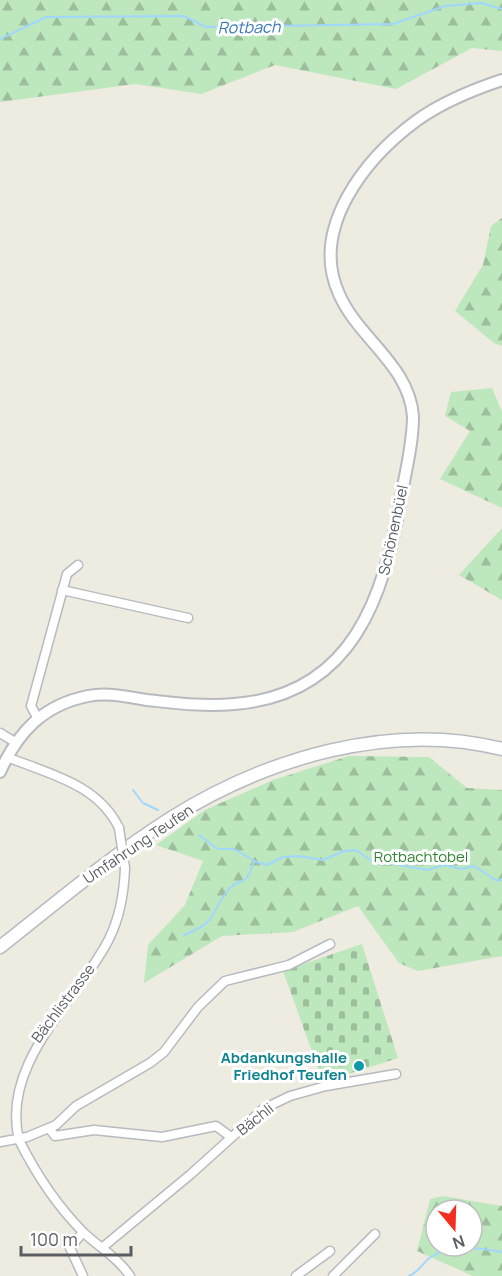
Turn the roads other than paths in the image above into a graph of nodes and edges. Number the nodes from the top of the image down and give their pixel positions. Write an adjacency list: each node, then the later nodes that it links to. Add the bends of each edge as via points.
1 (502, 80): 5 (street, Schönenbüel, via 437,107 383,150 343,206 333,233 332,276 342,300 403,381 412,407 413,428 388,564 360,630 318,674 266,699 194,705 98,695 57,705)
2 (78, 565): 3 (street, via 67,574)
3 (62, 590): 4 (street); 5 (street, via 31,706)
4 (188, 618)
5 (37, 717): 7 (street)
6 (0, 733): 7 (street)
7 (15, 742): 9 (street)
8 (502, 749): 12 (main road, Umfahrung Teufen, via 425,738 383,741 312,756 241,782 151,831)
9 (7, 757): 10 (street); 16 (street, Bächlistrasse, bridge, via 87,790 107,807 119,828 125,868 120,910 110,938 38,1034 18,1071 10,1108)
10 (0, 772)
11 (330, 944): 14 (street, Bächli, via 289,965 225,981 157,1057 76,1106)
12 (0, 947)
13 (396, 1074): 15 (street, Bächli, via 290,1096 263,1109)
14 (49, 1128): 15 (street, Bächli, via 55,1136 94,1130 145,1137 175,1136 216,1126); 16 (street, Bächli)
15 (231, 1137): 20 (street)
16 (18, 1138): 17 (street, Bächli); 18 (street, Bächlistrasse, via 45,1183)
17 (0, 1142)
18 (83, 1232): 20 (street, Bächlistrasse); 22 (street, via 70,1248)
19 (375, 1234): 25 (street)
20 (103, 1247): 23 (street, Bächlistrasse)
21 (330, 1251): 24 (street)
22 (83, 1276)
23 (130, 1276)
24 (296, 1276)
25 (333, 1276)

